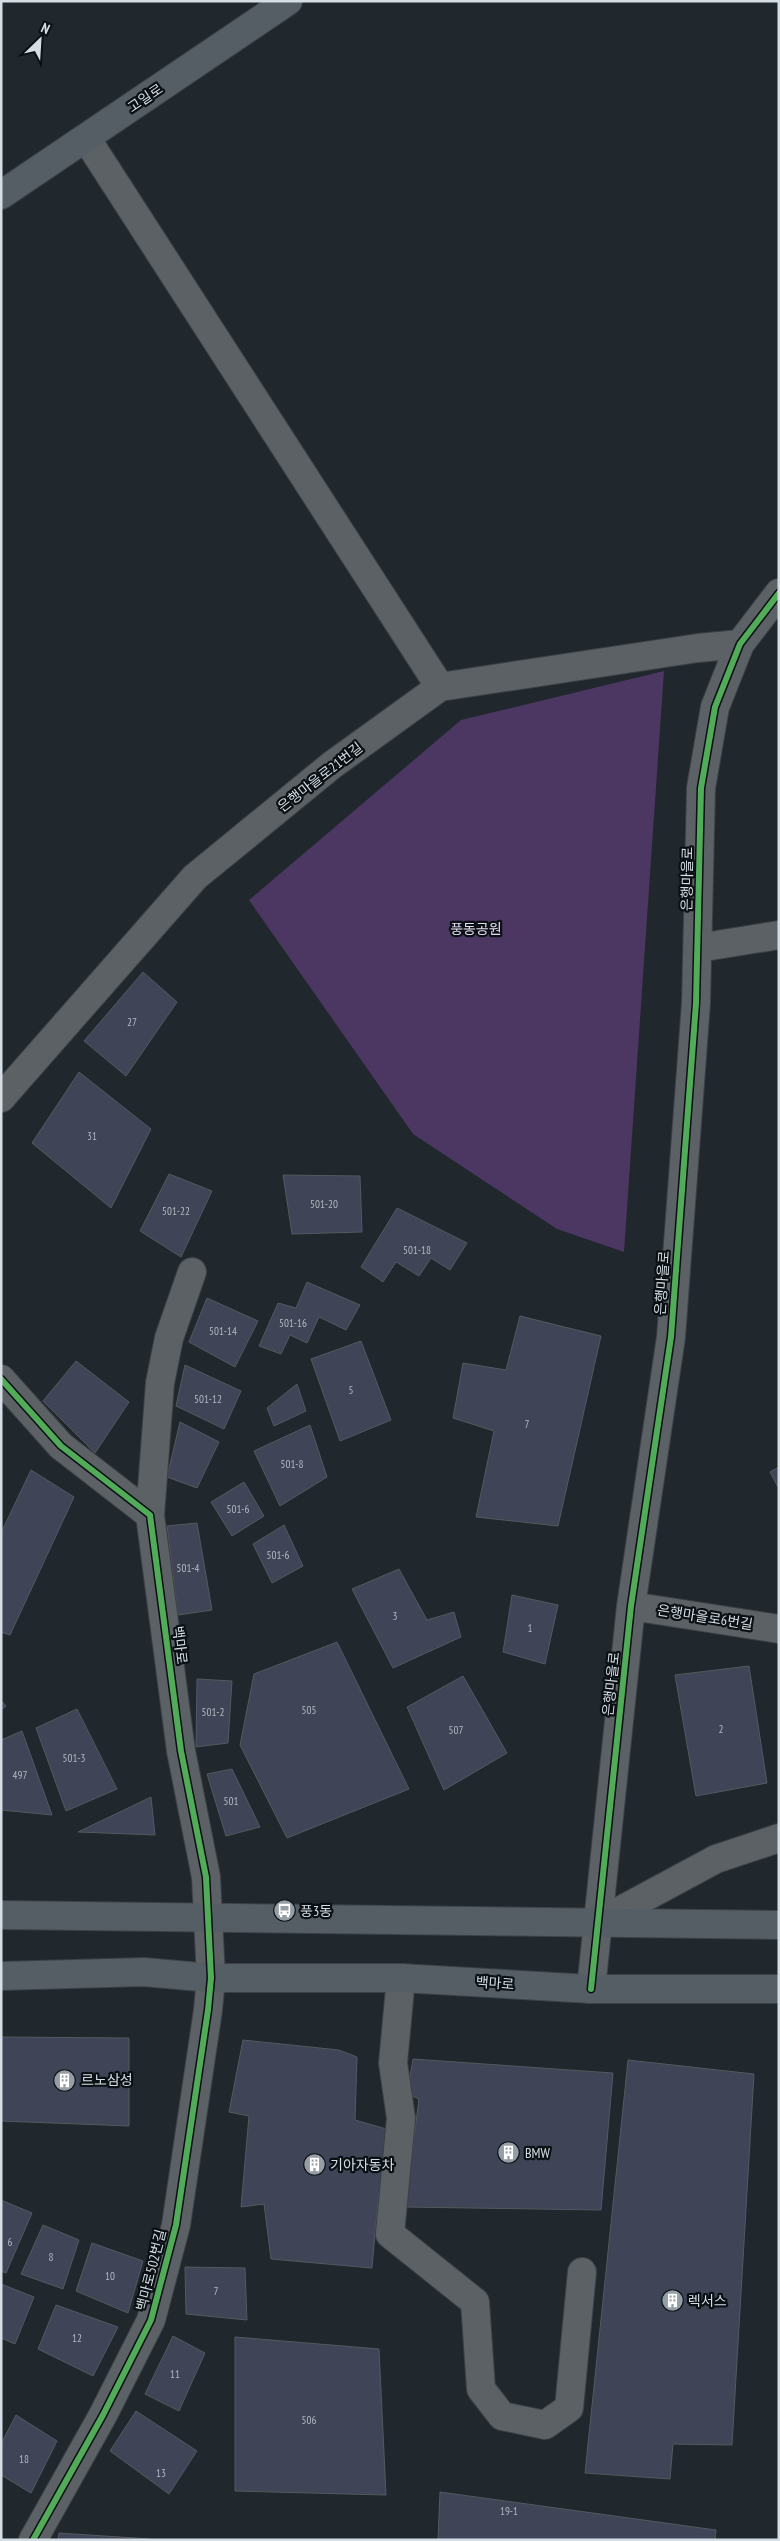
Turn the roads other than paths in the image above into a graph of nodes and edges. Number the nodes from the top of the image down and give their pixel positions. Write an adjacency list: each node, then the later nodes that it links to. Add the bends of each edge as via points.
1 (288, 1): 2 (main road, 고일로)
2 (86, 138): 3 (main road, 고일로); 6 (street)
3 (1, 195)
4 (779, 593): 5 (street, 은행마을로)
5 (740, 644): 6 (street, 은행마을로21번길); 8 (street, 은행마을로, via 715,707 701,788)
6 (440, 687): 9 (street, 은행마을로21번길, via 332,765 195,877)
7 (779, 935): 8 (street)
8 (698, 948): 13 (street, 은행마을로, via 671,1336)
9 (1, 1098)
10 (192, 1272): 12 (street, 백마로, via 170,1338 160,1384)
11 (1, 1379): 12 (street, via 61,1446)
12 (150, 1515): 17 (street, 백마로, via 181,1751 206,1877)
13 (631, 1606): 14 (street, 은행마을로6번길); 18 (street, 은행마을로)
14 (779, 1629)
15 (779, 1838): 18 (street, via 716,1859)
16 (1, 1915): 17 (main road)
17 (208, 1918): 18 (main road); 21 (street, 백마로)
18 (599, 1922): 19 (main road); 23 (street, 은행마을로)
19 (779, 1925)
20 (1, 1976): 21 (main road, 백마로, via 144,1972)
21 (211, 1978): 22 (main road, 백마로); 26 (street, 백마로502번길, via 176,2225 151,2320 103,2415)
22 (401, 1978): 23 (main road, 백마로); 25 (street, via 393,2063 401,2118 390,2234 476,2302 481,2389 502,2416 545,2425 569,2408)
23 (591, 1989): 24 (main road, 백마로)
24 (779, 1989)
25 (582, 2272)
26 (33, 2540)

